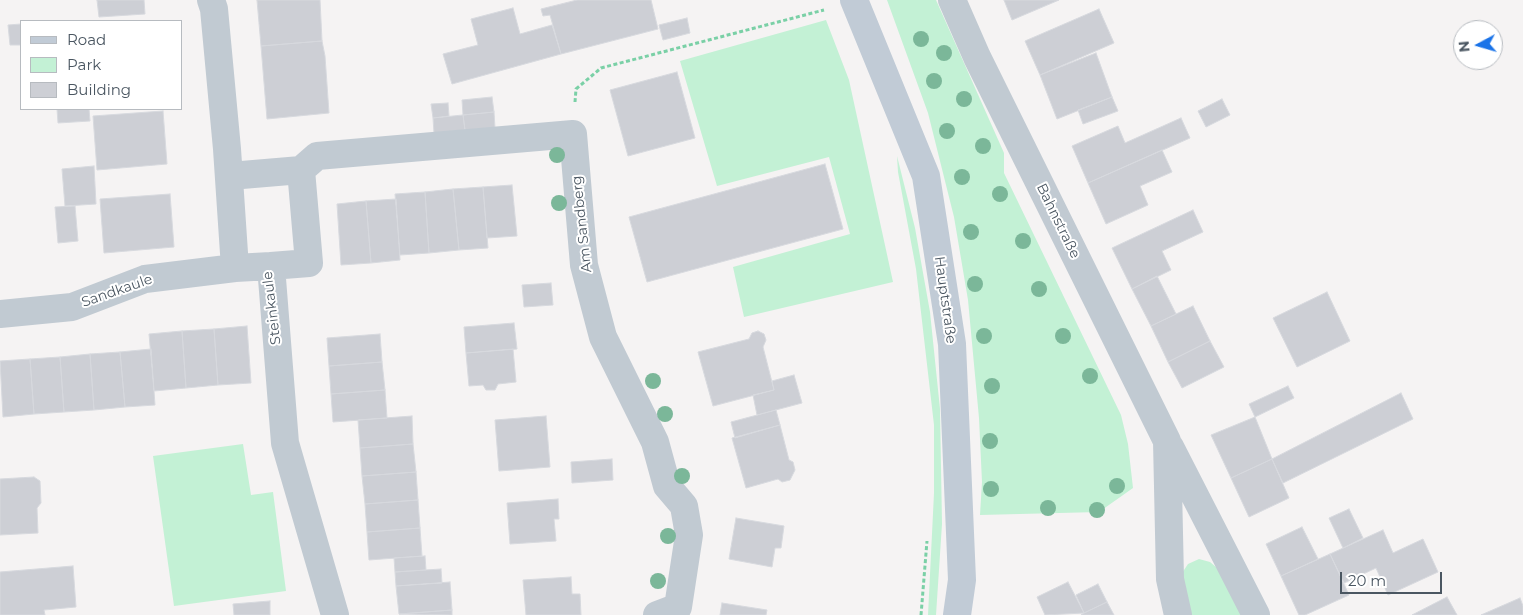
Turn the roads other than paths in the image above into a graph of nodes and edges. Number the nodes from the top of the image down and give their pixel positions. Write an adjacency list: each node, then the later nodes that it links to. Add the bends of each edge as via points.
1 (211, 0): 5 (street)
2 (952, 0): 9 (street, Bahnstraße, via 981,66)
3 (843, 3): 12 (main road, Hauptstraße, via 926,176 952,344 962,580)
4 (301, 170): 5 (street); 6 (street, via 309,263); 11 (street, Am Sandberg, via 317,156 573,134 584,265 603,337 655,442 667,486 684,506 689,534 678,607)
5 (230, 176): 7 (street)
6 (270, 266): 7 (street, Steinkaule); 10 (street, Steinkaule, via 284,443)
7 (235, 268): 8 (street, Sandkaule, via 145,279 72,307)
8 (0, 314)
9 (1167, 441): 13 (street, Bahnstraße, via 1170,579); 14 (street, Bahnstraße)
10 (335, 615)
11 (657, 615)
12 (957, 615)
13 (1178, 615)
14 (1256, 615)

